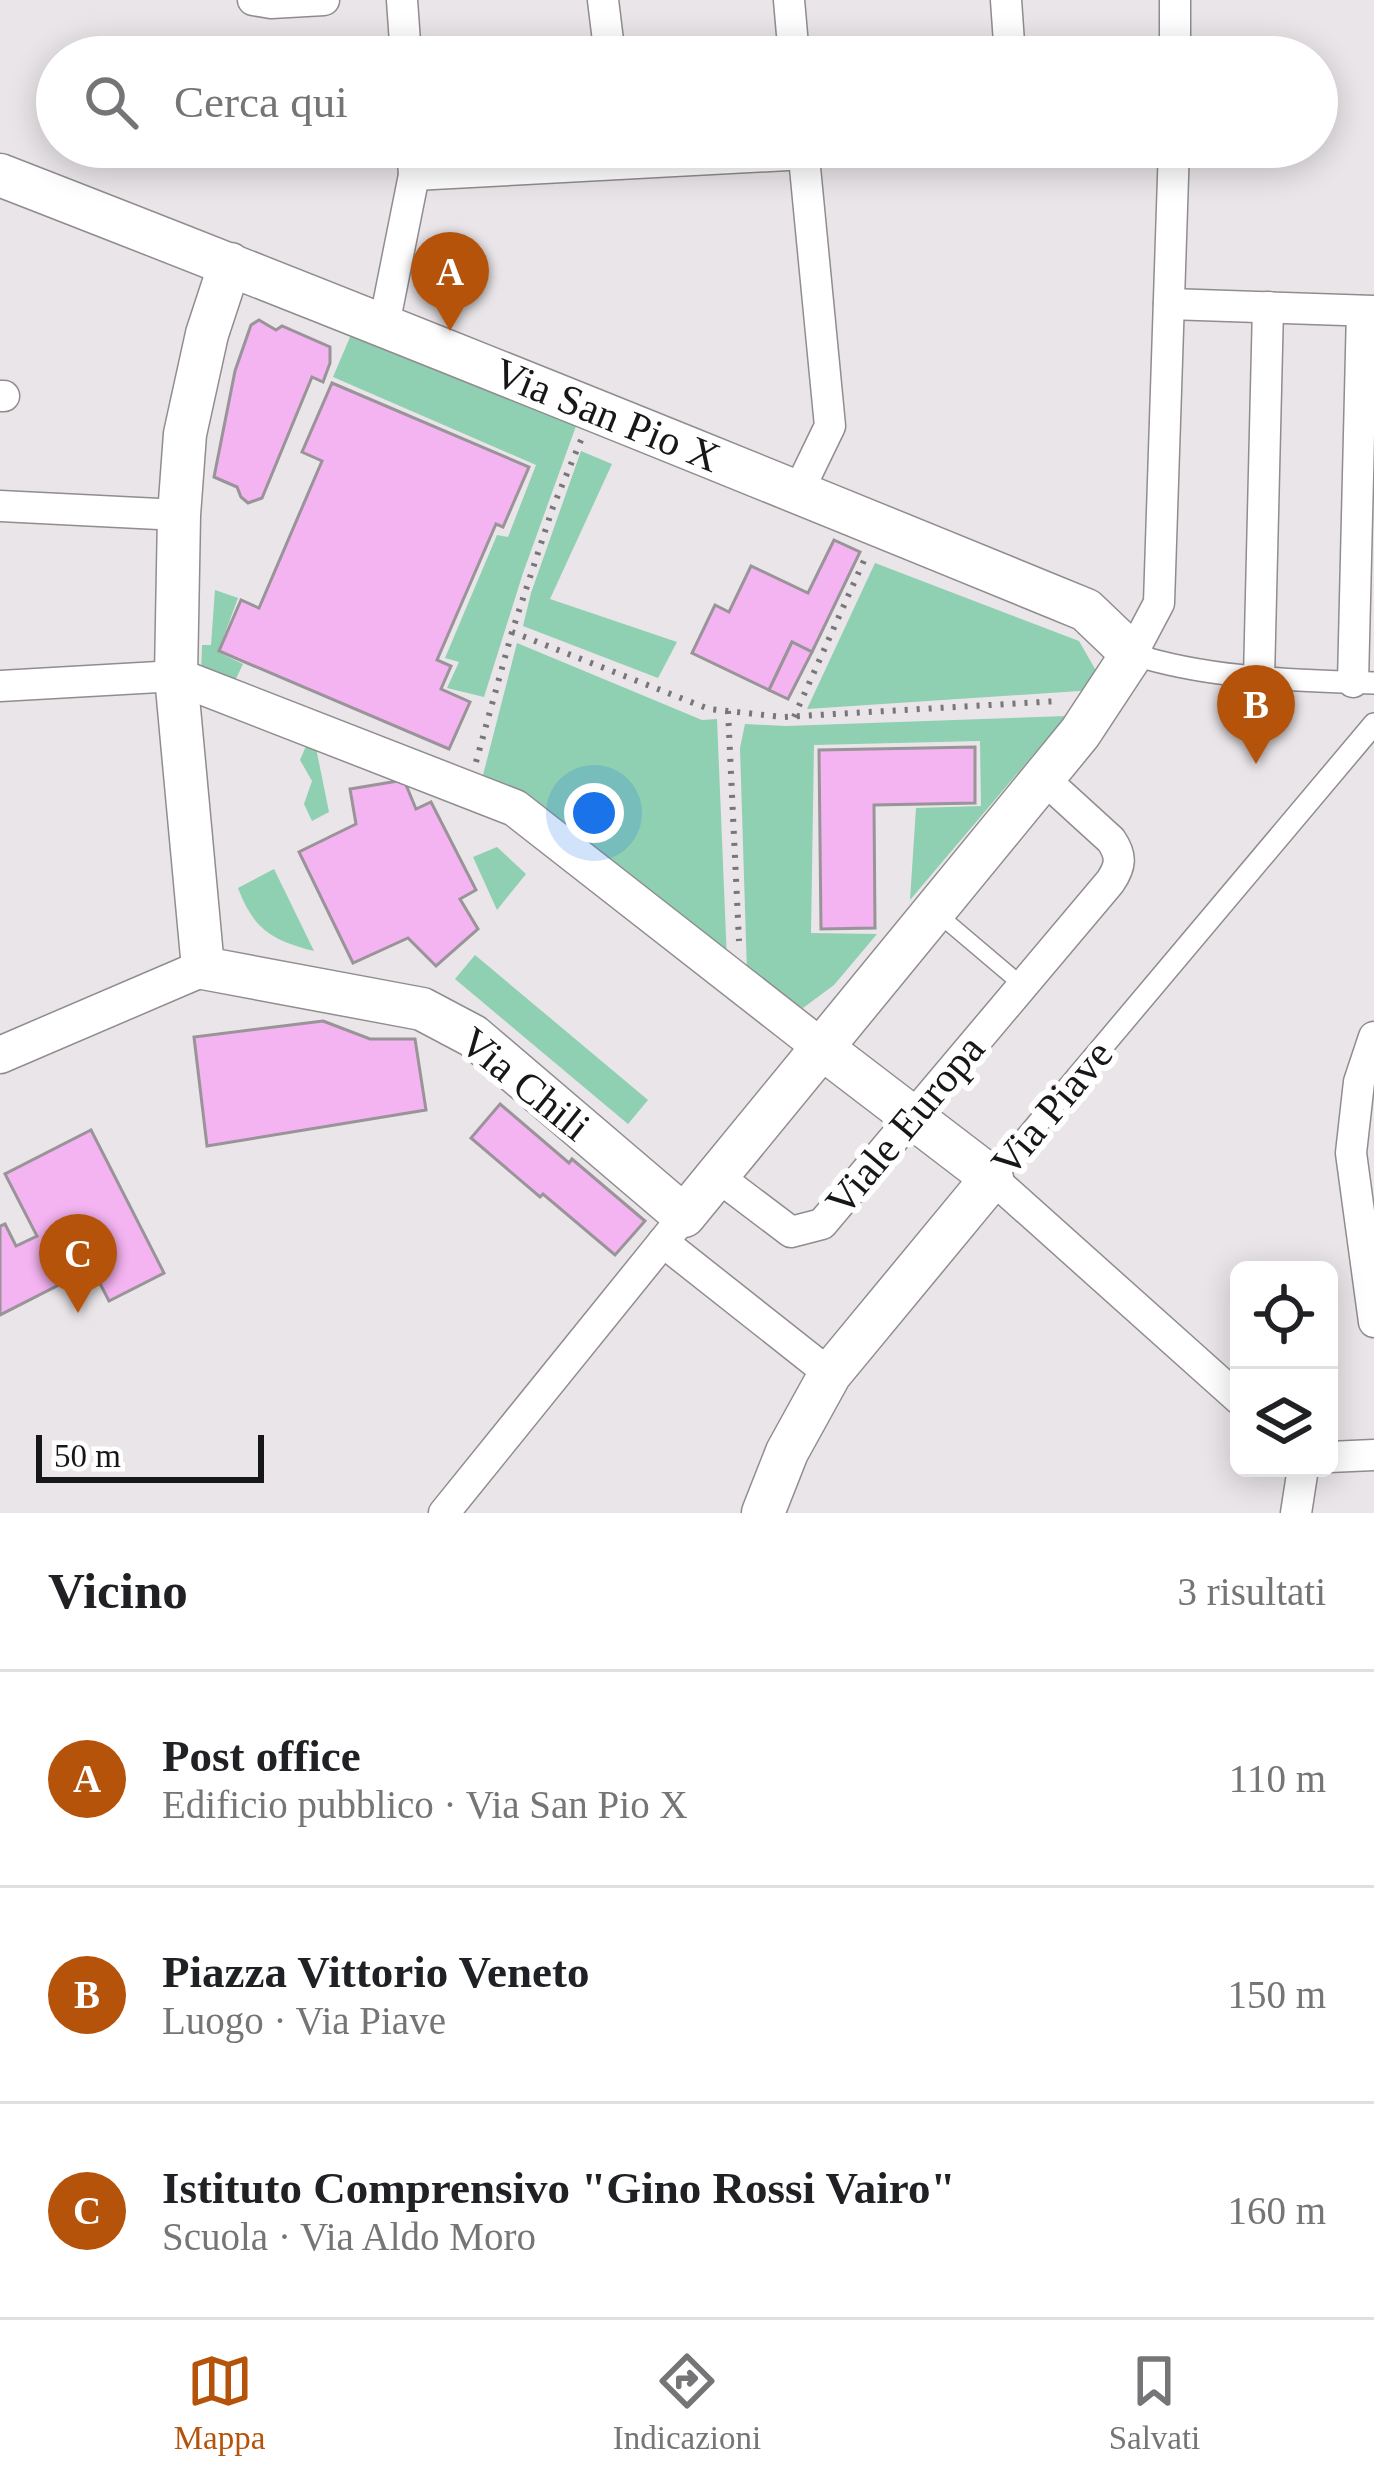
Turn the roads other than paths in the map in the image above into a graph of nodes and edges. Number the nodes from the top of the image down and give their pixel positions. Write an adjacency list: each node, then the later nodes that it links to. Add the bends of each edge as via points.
1 (254, 0): 2 (street)
2 (324, 0)
3 (402, 0): 8 (street)
4 (603, 0): 9 (street)
5 (789, 0): 10 (street)
6 (1006, 0): 11 (street)
7 (1174, 0): 12 (street)
8 (405, 36)
9 (607, 36)
10 (792, 36)
11 (1009, 36)
12 (1175, 36)
13 (412, 168): 21 (street)
14 (805, 168): 22 (street, via 830,426)
15 (1173, 168): 18 (street)
16 (0, 175): 17 (main road, Via San Pio X)
17 (230, 264): 21 (main road, Via San Pio X); 24 (main road, via 185,434)
18 (1168, 304): 19 (street); 25 (street, via 1159,603)
19 (1268, 307): 20 (street); 27 (street)
20 (1368, 311): 28 (street)
21 (384, 325): 22 (main road, Via San Pio X)
22 (798, 492): 25 (main road, Via San Pio X, via 1086,610)
23 (0, 506): 24 (street)
24 (179, 515): 26 (main road)
25 (1132, 654): 27 (street); 31 (main road)
26 (176, 676): 29 (street); 33 (main road); 36 (street, via 515,808)
27 (1259, 678): 28 (street)
28 (1364, 683)
29 (0, 686)
30 (1374, 724): 40 (street, Via Piave)
31 (1043, 778): 32 (main road); 34 (street, Viale Europa, via 1111,840 1120,867)
32 (934, 911): 34 (lane); 36 (main road)
33 (203, 968): 37 (street); 41 (main road, Via Chili, via 422,1009 473,1036)
34 (1023, 986): 38 (street, Viale Europa)
35 (1374, 1037): 42 (street, via 1359,1082 1352,1153)
36 (822, 1048): 38 (main road); 39 (main road)
37 (0, 1055)
38 (912, 1117): 39 (street, Viale Europa, via 822,1224 791,1232); 40 (main road)
39 (717, 1176): 41 (main road)
40 (992, 1178): 43 (main road, Via Piave); 44 (street)
41 (674, 1229): 43 (street); 49 (street)
42 (1374, 1322)
43 (830, 1374): 45 (main road, Via Piave)
44 (1230, 1392)
45 (787, 1452): 50 (street); 51 (main road, Via Piave)
46 (1374, 1455): 47 (street)
47 (1338, 1457)
48 (1302, 1477): 52 (street)
49 (444, 1513)
50 (742, 1513)
51 (763, 1513)
52 (1296, 1513)

